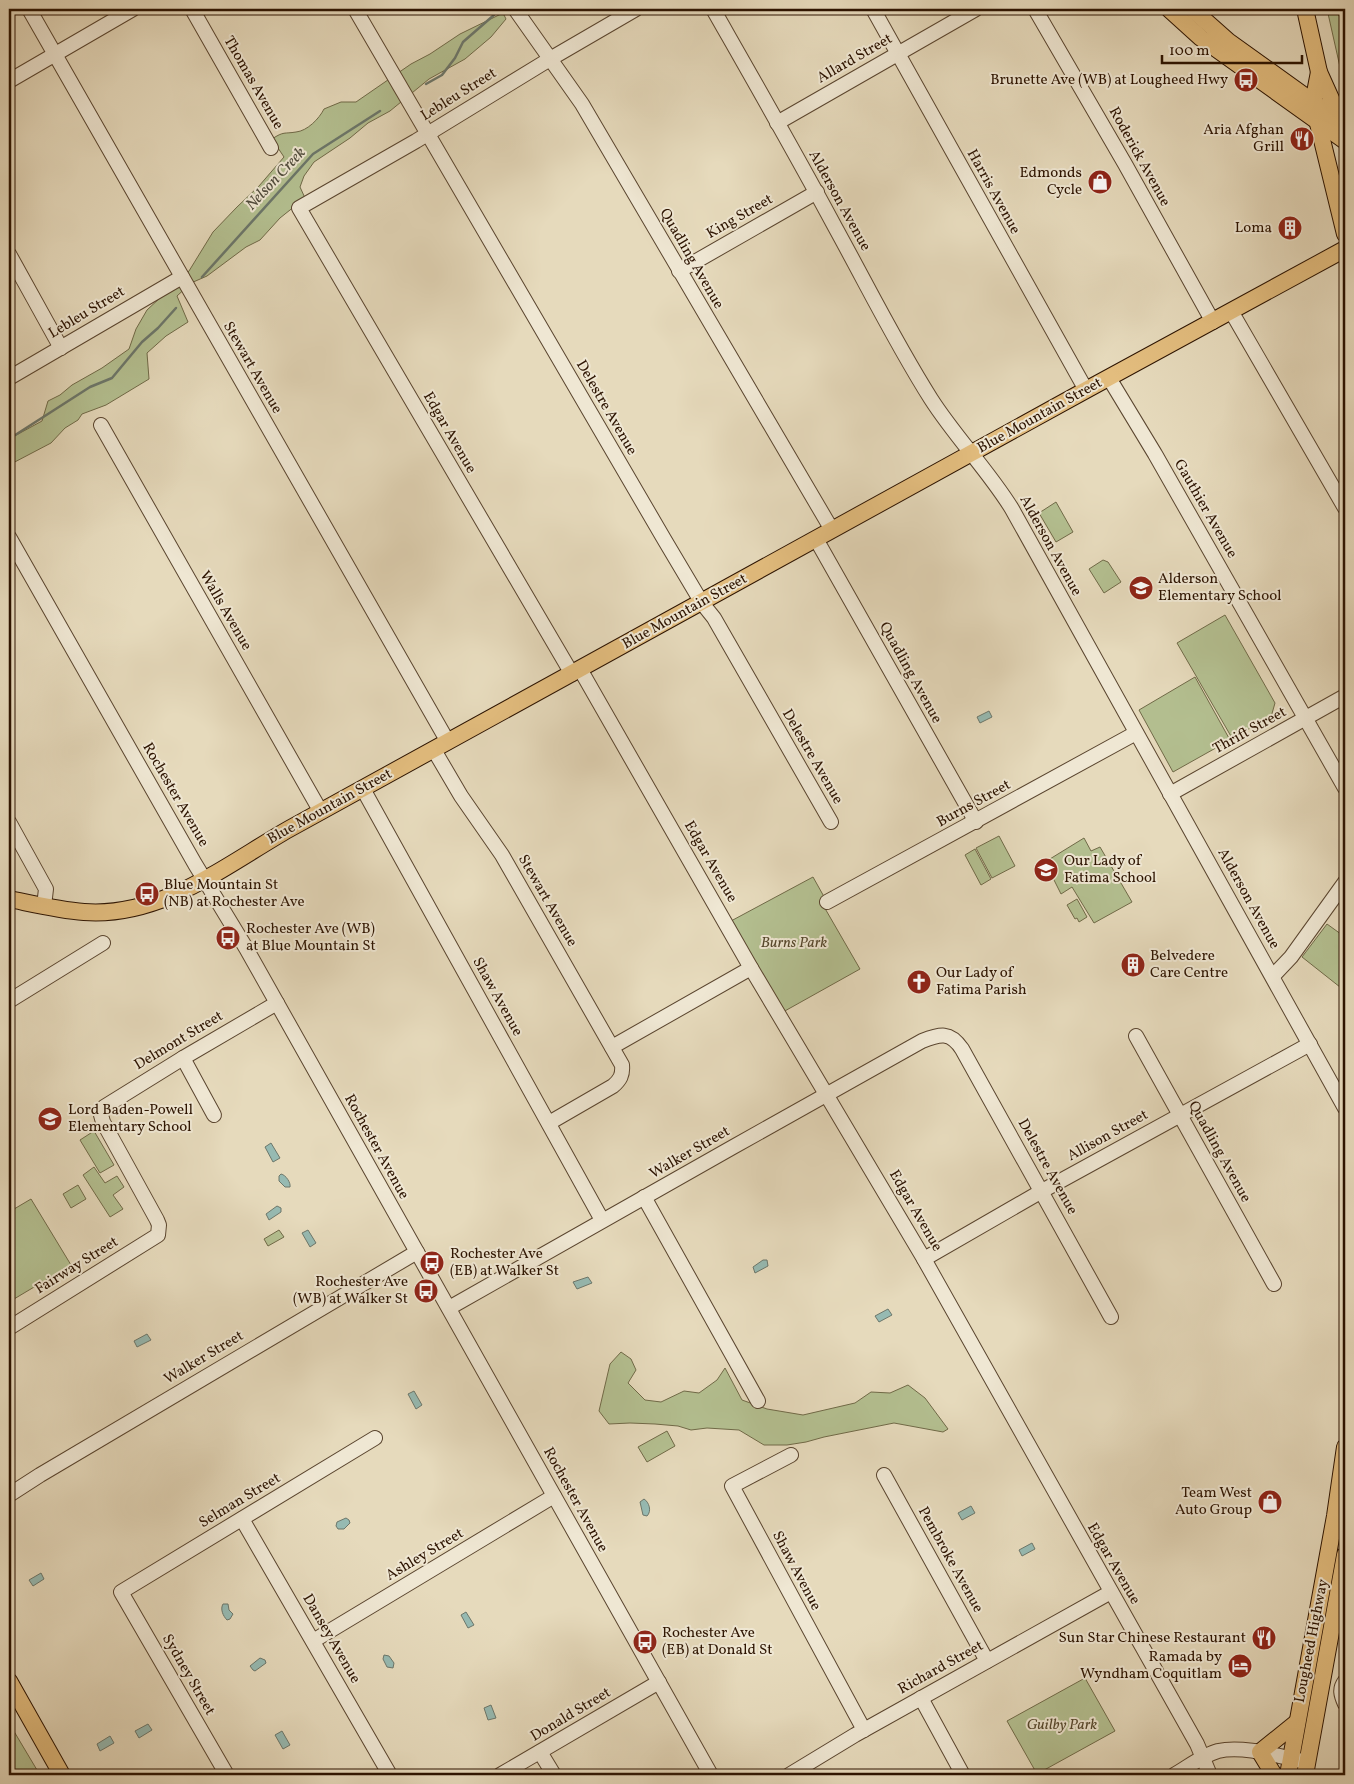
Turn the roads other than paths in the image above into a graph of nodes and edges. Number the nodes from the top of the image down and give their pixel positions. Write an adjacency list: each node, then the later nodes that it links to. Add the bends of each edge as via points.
1 (30, 9): 15 (street, Stewart Avenue)
2 (133, 9): 15 (street)
3 (192, 9): 25 (street, Thomas Avenue)
4 (355, 9): 23 (street, Delestre Avenue)
5 (515, 9): 16 (street, Quadling Avenue)
6 (636, 9): 16 (street, Lebleu Street)
7 (712, 9): 22 (street, Alderson Avenue)
8 (873, 9): 14 (street, Harris Avenue)
9 (976, 9): 14 (street, Allard Street)
10 (1035, 9): 34 (street, Roderick Avenue)
11 (1169, 9): 21 (main road, via 1202,38)
12 (1192, 9): 19 (main road, via 1228,41)
13 (1304, 9): 17 (main road)
14 (898, 53): 22 (street, Allard Street); 38 (street, Harris Avenue)
15 (55, 54): 18 (street); 32 (street, Stewart Avenue)
16 (550, 58): 23 (street, Lebleu Street); 31 (street, Quadling Avenue, via 582,104)
17 (1319, 72): 19 (main road); 20 (main road); 24 (main road)
18 (9, 81)
19 (1314, 103): 21 (main road); 24 (main road)
20 (1345, 103)
21 (1317, 121): 24 (main road); 28 (main road)
22 (777, 123): 26 (street, Alderson Avenue)
23 (427, 134): 27 (street, Lebleu Street); 45 (street, Delestre Avenue)
24 (1344, 135)
25 (271, 148)
26 (816, 192): 31 (street, King Street); 40 (street, Alderson Avenue, via 927,392 962,444)
27 (299, 208): 46 (street, Edgar Avenue)
28 (1345, 234)
29 (1345, 249): 33 (main road, Blue Mountain Street)
30 (9, 254): 35 (street)
31 (679, 271): 42 (street, Quadling Avenue)
32 (182, 276): 35 (street, Lebleu Street); 50 (street, Stewart Avenue)
33 (1231, 311): 34 (main road, Blue Mountain Street); 41 (street)
34 (1212, 322): 37 (main road, Blue Mountain Street)
35 (62, 348): 36 (street, Lebleu Street)
36 (9, 378)
37 (1109, 378): 38 (main road, Blue Mountain Street); 48 (street, Gauthier Avenue)
38 (1086, 390): 40 (main road, Blue Mountain Street)
39 (101, 425): 54 (street, Walls Avenue)
40 (972, 453): 42 (main road, Blue Mountain Street); 49 (street, Alderson Avenue, via 1012,509)
41 (1345, 508)
42 (832, 530): 44 (main road, Blue Mountain Street)
43 (9, 537): 58 (street, Rochester Avenue)
44 (816, 539): 45 (main road, Blue Mountain Street); 57 (street, Quadling Avenue)
45 (702, 603): 46 (main road, Blue Mountain Street); 56 (street, Delestre Avenue, via 714,618)
46 (576, 672): 50 (main road, Blue Mountain Street); 64 (street, Edgar Avenue)
47 (1345, 696): 48 (street, Thrift Street)
48 (1306, 718): 51 (street, Gauthier Avenue); 53 (street, Thrift Street)
49 (1136, 733): 53 (street, Alderson Avenue); 57 (street, Burns Street)
50 (440, 746): 52 (main road, Blue Mountain Street); 71 (street, Stewart Avenue, via 461,796 502,855)
51 (1345, 788)
52 (363, 789): 54 (main road, Blue Mountain Street); 77 (street, Shaw Avenue)
53 (1170, 794): 65 (street, Alderson Avenue)
54 (321, 812): 58 (main road, Blue Mountain Street)
55 (9, 822): 62 (street, via 46,889)
56 (831, 822)
57 (976, 822): 61 (street, Burns Street)
58 (205, 879): 62 (main road, Blue Mountain Street, via 153,904 128,909 84,912); 67 (street, Rochester Avenue)
59 (1345, 882): 65 (street, via 1291,957)
60 (9, 900): 62 (main road, Blue Mountain Street)
61 (827, 902)
62 (44, 906)
63 (103, 943): 66 (street)
64 (751, 968): 71 (street); 73 (street, Edgar Avenue)
65 (1273, 976): 70 (street, Alderson Avenue)
66 (9, 1001)
67 (277, 1003): 72 (street, Delmont Street); 82 (street, Rochester Avenue)
68 (950, 1036): 73 (street, Walker Street, via 922,1041); 78 (street, Delestre Avenue, via 962,1048)
69 (1136, 1036): 76 (street, Quadling Avenue)
70 (1310, 1044): 74 (street, Alderson Avenue); 76 (street, Allison Street)
71 (612, 1047): 77 (street, Stewart Avenue, via 622,1065 623,1073 618,1082)
72 (183, 1058): 75 (street); 81 (street, Delmont Street, via 107,1104 101,1118 158,1220)
73 (827, 1094): 79 (street, Walker Street); 83 (street, Edgar Avenue)
74 (1345, 1108)
75 (214, 1115)
76 (1180, 1116): 78 (street, Allison Street); 84 (street, Quadling Avenue)
77 (549, 1122): 80 (street, Shaw Avenue)
78 (1042, 1191): 83 (street, Allison Street); 86 (street, Delestre Avenue)
79 (644, 1197): 80 (street, Walker Street); 88 (street)
80 (602, 1220): 85 (street, Walker Street)
81 (160, 1230): 87 (street, Fairway Street, via 156,1237)
82 (417, 1252): 85 (street, Rochester Avenue); 93 (street, Walker Street)
83 (924, 1259): 98 (street, Edgar Avenue)
84 (1274, 1284)
85 (449, 1308): 94 (street, Rochester Avenue)
86 (1111, 1317)
87 (9, 1328)
88 (758, 1401)
89 (375, 1438): 95 (street, Selman Street)
90 (1345, 1447): 106 (main road, Lougheed Highway)
91 (791, 1455): 107 (street, Shaw Avenue, via 732,1486)
92 (884, 1475): 100 (street, Pembroke Avenue)
93 (9, 1495)
94 (554, 1496): 99 (street, Ashley Street); 103 (street, Rochester Avenue)
95 (242, 1519): 97 (street, Selman Street); 99 (street, Dansey Avenue)
96 (1345, 1555): 112 (main road, Lougheed Highway)
97 (121, 1592): 114 (street, Sydney Street)
98 (1110, 1592): 100 (street, Richard Street); 110 (street, Edgar Avenue)
99 (313, 1641): 115 (street, Dansey Avenue)
100 (988, 1661): 104 (street, Richard Street)
101 (9, 1681): 113 (main road)
102 (1345, 1681): 105 (street, via 1341,1687)
103 (659, 1682): 108 (street, Donald Street); 118 (street, Rochester Avenue)
104 (921, 1698): 107 (street, Richard Street); 120 (street)
105 (1345, 1704)
106 (1296, 1723): 109 (main road); 111 (main road, Lougheed Highway)
107 (864, 1730): 119 (street, Richard Street)
108 (540, 1752): 116 (street, Donald Street); 117 (street)
109 (1260, 1752): 110 (street, via 1226,1750); 111 (street); 123 (main road)
110 (1202, 1758): 121 (street); 122 (street, Edgar Avenue)
111 (1290, 1758): 112 (street); 124 (main road, Lougheed Highway)
112 (1306, 1768)
113 (62, 1775)
114 (227, 1775)
115 (390, 1775)
116 (500, 1775)
117 (554, 1775)
118 (711, 1775)
119 (789, 1775)
120 (963, 1775)
121 (1174, 1775)
122 (1210, 1775)
123 (1274, 1775)
124 (1288, 1775)

